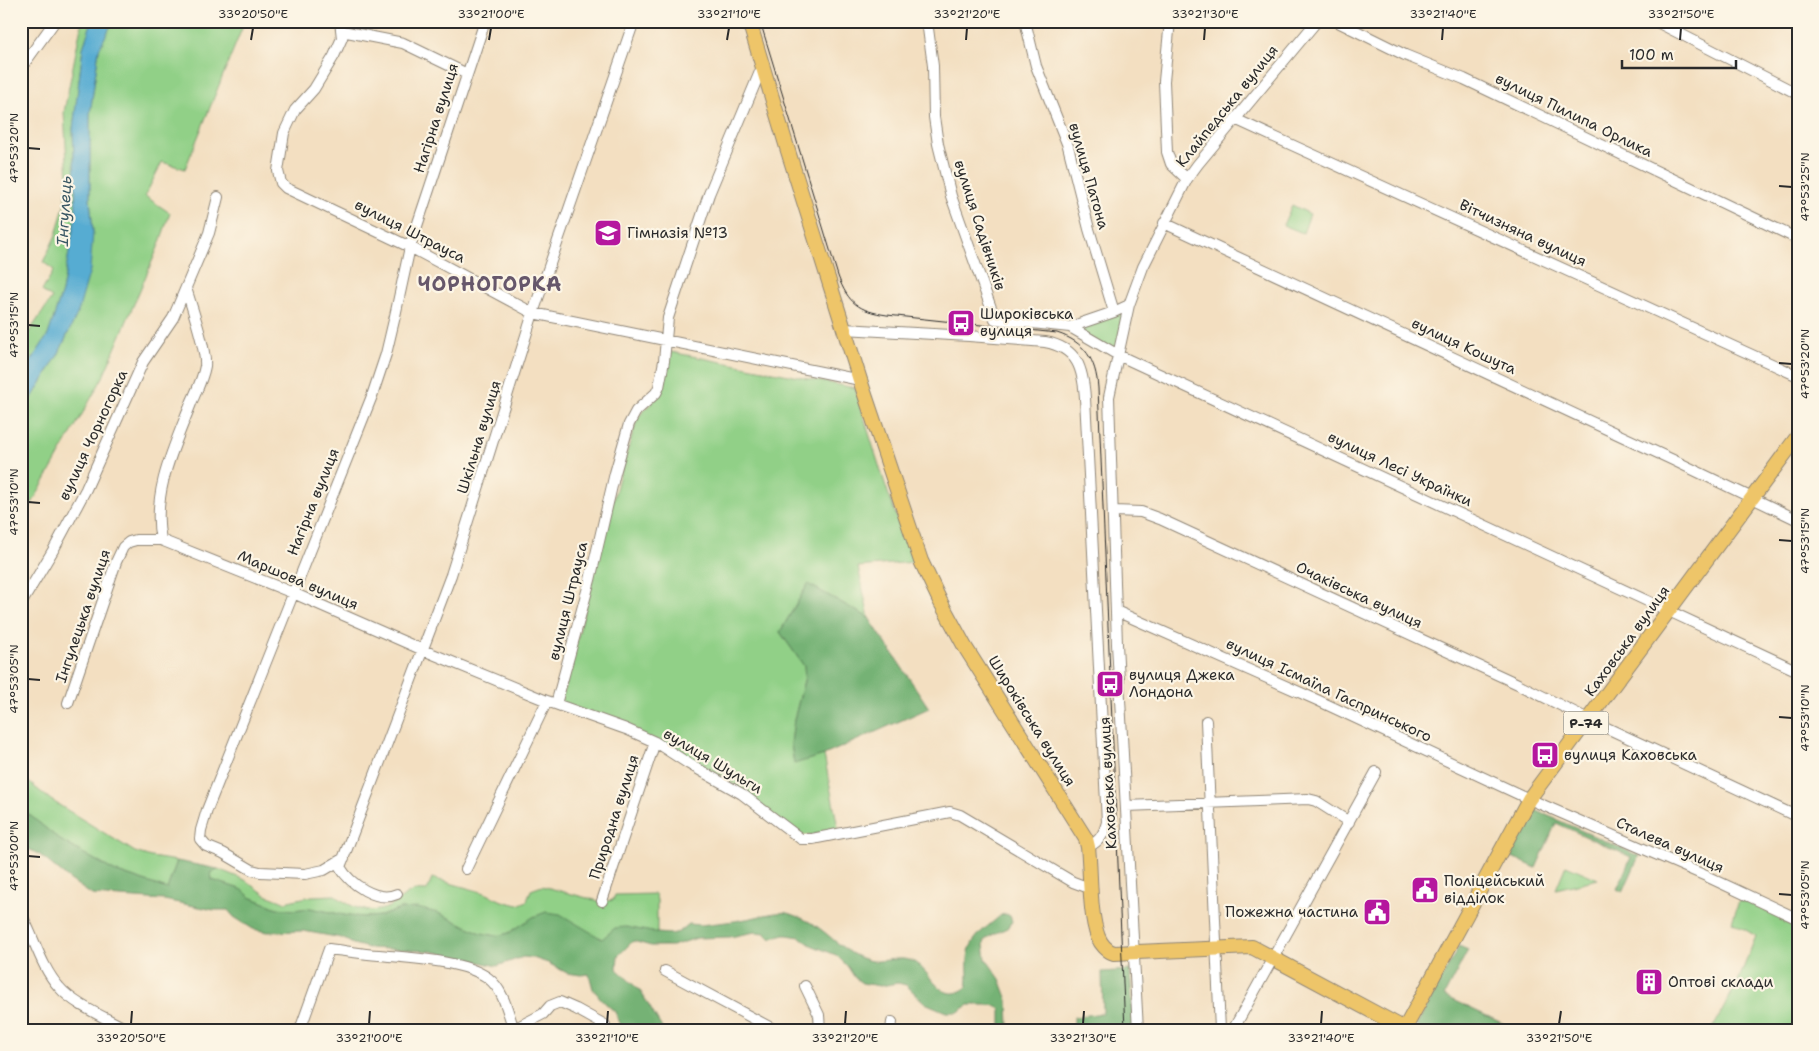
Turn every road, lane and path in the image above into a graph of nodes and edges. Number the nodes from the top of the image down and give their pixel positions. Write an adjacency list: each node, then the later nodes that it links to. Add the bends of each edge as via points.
1 (55, 21): 13 (street)
2 (486, 21): 14 (street, Нагірна вулиця)
3 (634, 21): 25 (street, Шкільна вулиця)
4 (749, 21): 12 (main road, Широківська вулиця)
5 (927, 21): 26 (street, вулиця Садівників, via 938,144 952,196 996,319)
6 (1025, 21): 24 (street, вулиця Патона, via 1036,66 1068,146)
7 (1170, 21): 17 (street, via 1164,81 1167,152 1171,164)
8 (1317, 21): 16 (street, Клайпедська вулиця)
9 (1336, 21): 20 (street, вулиця Пилипа Орлика)
10 (1655, 21): 15 (street)
11 (341, 26): 14 (street, via 403,43); 21 (street, вулиця Штрауса, via 338,46 324,74 295,110 284,133 278,171 281,183)
12 (762, 67): 27 (main road, Широківська вулиця); 28 (street, via 709,194 668,318)
13 (21, 68)
14 (466, 74): 21 (street, Нагірна вулиця)
15 (1798, 94)
16 (1235, 119): 17 (street, Клайпедська вулиця); 30 (street, Вітчизняна вулиця)
17 (1187, 179): 19 (street, Клайпедська вулиця)
18 (218, 197): 22 (street, вулиця Чорногорка, via 209,233)
19 (1164, 223): 23 (street, Клайпедська вулиця); 33 (street, вулиця Кошута)
20 (1798, 239)
21 (410, 246): 25 (street, вулиця Штрауса); 37 (street, Нагірна вулиця, via 395,316 372,396)
22 (188, 284): 36 (street, via 205,364 162,484 158,512); 38 (street, вулиця Чорногорка, via 173,318 143,362 86,489)
23 (1129, 305): 24 (street); 29 (street, Клайпедська вулиця)
24 (1114, 312): 26 (street)
25 (533, 313): 28 (street, вулиця Штрауса); 41 (street, Шкільна вулиця, via 451,576)
26 (1070, 327): 29 (street, вулиця Лесі Українки)
27 (844, 329): 31 (main road, Широківська вулиця); 54 (street, via 1045,342 1070,352 1078,364 1085,398 1107,822 1101,838)
28 (665, 340): 31 (street, вулиця Штрауса); 43 (street, вулиця Штрауса, via 664,361 656,393 636,411 629,424 590,580)
29 (1118, 355): 34 (street, Каховська вулиця, via 1109,397); 40 (street, вулиця Лесі Українки)
30 (1798, 376)
31 (860, 380): 54 (main road, Широківська вулиця, via 921,562 940,601 965,647 1083,833)
32 (1798, 436): 33 (main road, Каховська вулиця / Р-74)
33 (1752, 498): 35 (street, вулиця Кошута); 40 (main road, Каховська вулиця / Р-74)
34 (1113, 511): 39 (street, Каховська вулиця); 45 (street, Очаківська вулиця, via 1141,512 1160,519)
35 (1798, 520)
36 (161, 540): 37 (street, Маршова вулиця); 44 (street, Інгулецька вулиця, via 136,540 123,547)
37 (293, 594): 41 (street, Маршова вулиця); 55 (street, Нагірна вулиця, via 207,810 200,839 206,846 260,872 305,874)
38 (21, 604)
39 (1116, 611): 49 (street, вулиця Ісмаїла Гаспринського); 51 (street, Каховська вулиця)
40 (1669, 611): 42 (street, вулиця Лесі Українки); 45 (main road, Каховська вулиця / Р-74)
41 (423, 650): 43 (street, вулиця Шульги); 55 (street, Шкільна вулиця)
42 (1798, 671)
43 (552, 702): 47 (street, вулиця Шульги); 56 (street, вулиця Штрауса)
44 (68, 703)
45 (1589, 719): 49 (main road, Каховська вулиця / Р-74); 52 (street, Очаківська вулиця)
46 (1206, 721): 50 (street)
47 (655, 742): 57 (street, вулиця Шульги, via 742,794 801,839 950,812 1073,882); 59 (street, Природна вулиця)
48 (1376, 772): 53 (street)
49 (1529, 799): 61 (street, Сталева вулиця); 76 (main road, Каховська вулиця / Р-74)
50 (1210, 803): 51 (street); 53 (street, via 1308,799); 62 (street)
51 (1126, 806): 63 (street, Каховська вулиця)
52 (1798, 817)
53 (1349, 822): 64 (street)
54 (1088, 847): 57 (main road, Широківська вулиця)
55 (342, 862): 58 (street, via 348,878 368,892 386,898)
56 (466, 869)
57 (1092, 889): 63 (main road, Широківська вулиця, via 1098,936 1103,946 1114,953)
58 (397, 894)
59 (602, 901)
60 (21, 914): 67 (street, via 58,986 77,1001)
61 (1798, 919)
62 (1217, 949): 63 (main road); 64 (main road, via 1252,947); 74 (street)
63 (1133, 953): 73 (street, Каховська вулиця)
64 (1272, 957): 75 (street); 76 (main road)
65 (665, 971): 71 (street)
66 (805, 986): 72 (street, via 820,1015)
67 (128, 1030)
68 (300, 1030): 69 (street, via 329,949 467,968 489,978 500,992)
69 (514, 1030): 70 (street, via 560,1002 605,1025)
70 (607, 1030)
71 (776, 1030)
72 (820, 1030)
73 (1138, 1030)
74 (1220, 1030)
75 (1233, 1030)
76 (1405, 1030)

